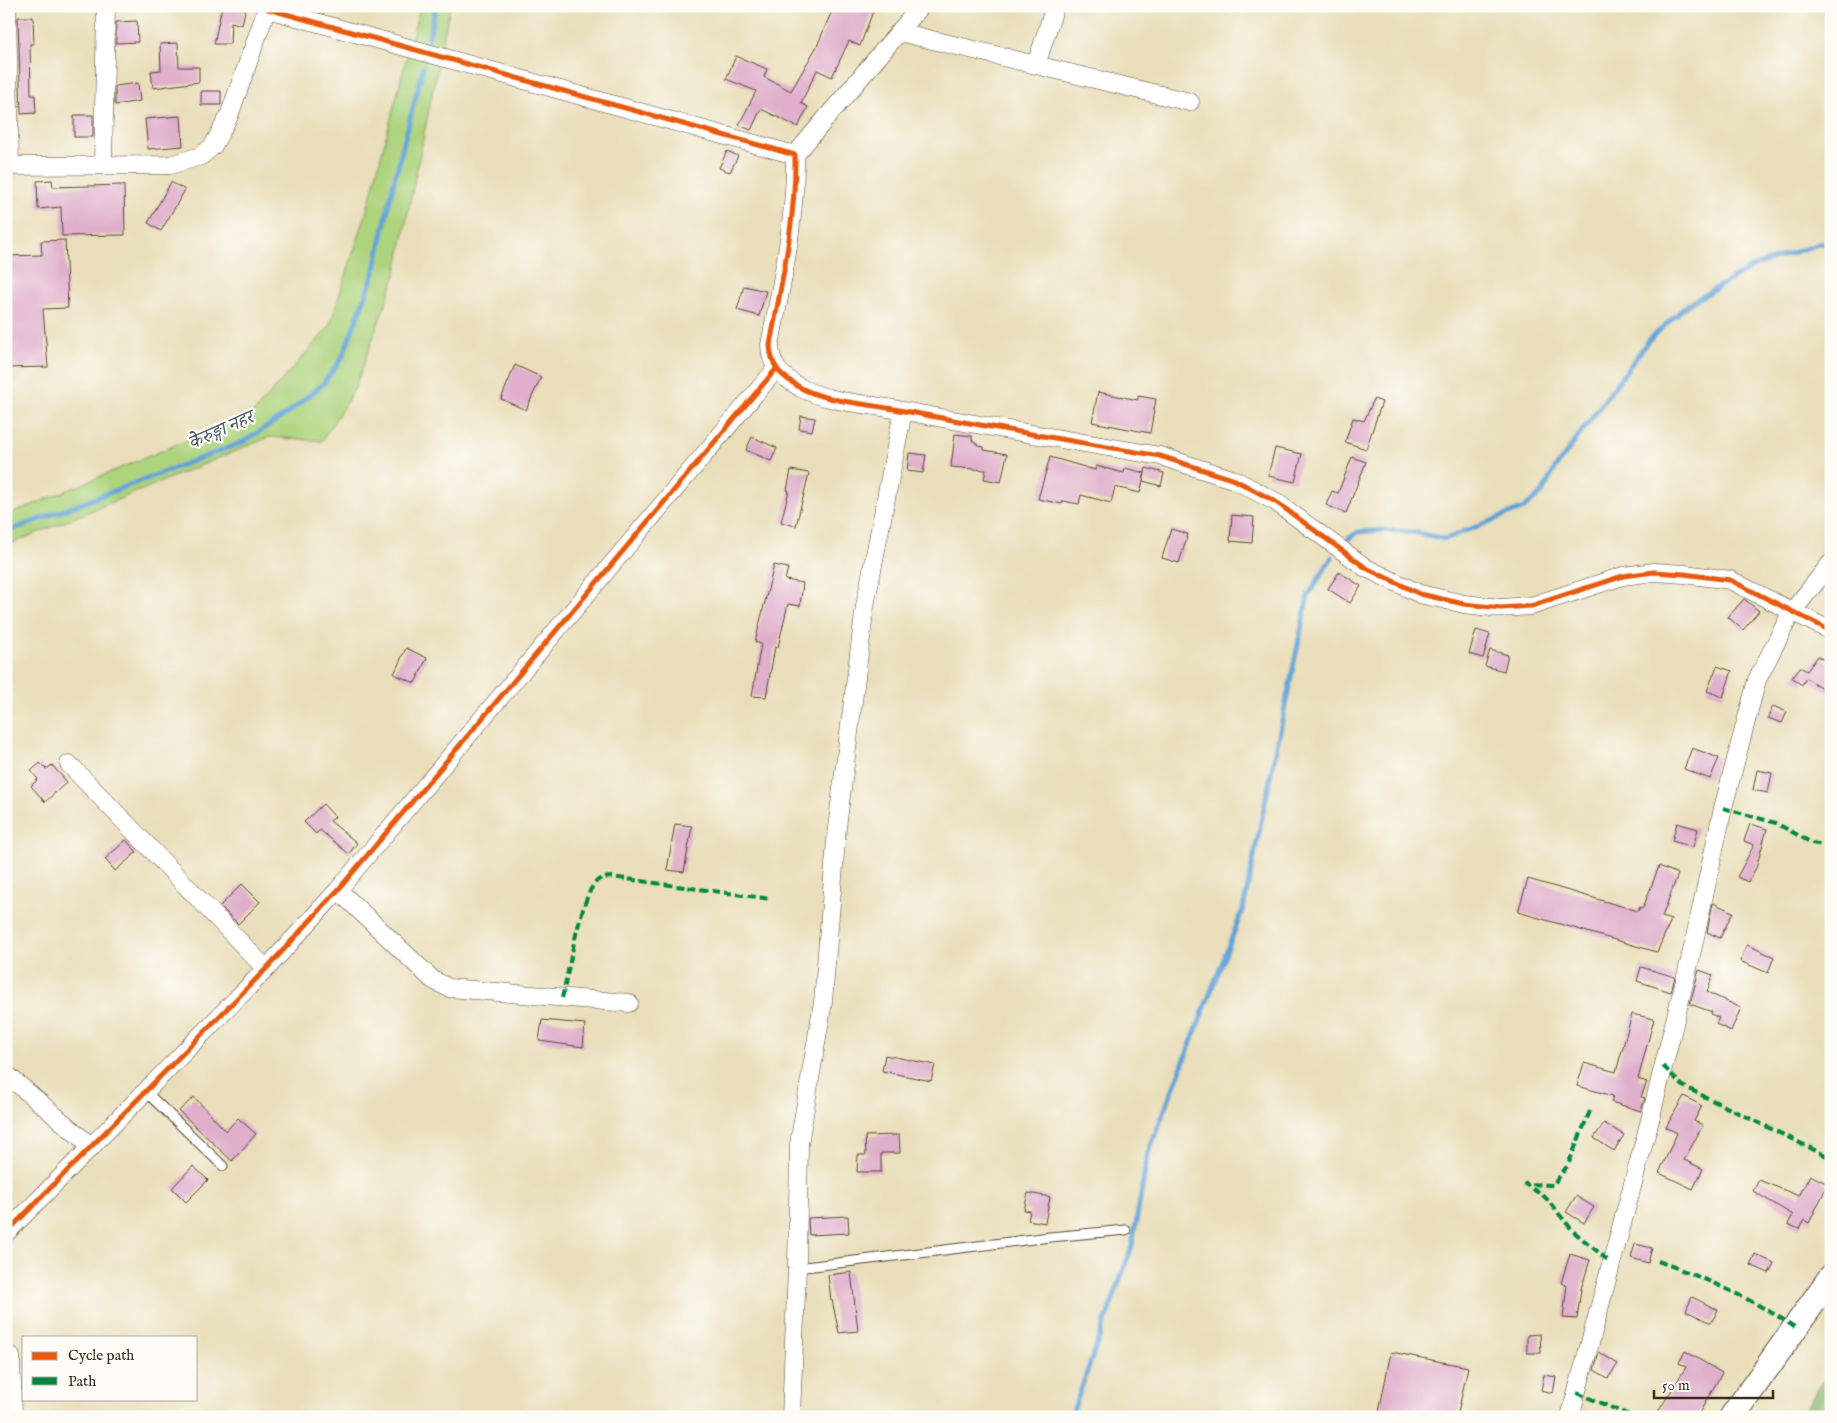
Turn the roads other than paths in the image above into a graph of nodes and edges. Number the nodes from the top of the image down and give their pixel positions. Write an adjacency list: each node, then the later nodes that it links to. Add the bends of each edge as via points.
1 (7, 6): 11 (street)
2 (106, 6): 10 (street)
3 (921, 6): 6 (street)
4 (1055, 6): 7 (street)
5 (268, 8): 9 (street); 10 (street, via 230,116 213,146 201,156 170,165)
6 (899, 32): 7 (street); 9 (street)
7 (1036, 65): 8 (street)
8 (1190, 102)
9 (795, 155): 12 (street, via 793,224 770,345 771,360)
10 (103, 165): 11 (street)
11 (8, 166)
12 (776, 369): 13 (street, via 802,388 825,396); 18 (street)
13 (903, 411): 15 (street, via 1160,456 1235,480 1276,502 1366,568 1420,594 1464,604 1501,608 1530,606 1623,576 1654,572 1730,580); 27 (street, via 865,606 837,828 823,1002 799,1144)
14 (1831, 563): 15 (street)
15 (1791, 613): 16 (street); 32 (street, via 1757,680 1650,1120)
16 (1831, 631)
17 (69, 764): 19 (street)
18 (338, 890): 19 (street); 20 (street, via 433,980 449,988)
19 (266, 969): 22 (street)
20 (629, 1003)
21 (6, 1074): 23 (street)
22 (146, 1092): 23 (street); 24 (lane)
23 (92, 1147): 26 (street)
24 (223, 1166)
25 (1126, 1230): 27 (lane)
26 (6, 1233)
27 (797, 1268): 31 (street)
28 (1831, 1277): 33 (main road)
29 (11, 1356): 30 (street)
30 (13, 1417)
31 (791, 1417)
32 (1570, 1417)
33 (1732, 1417)

